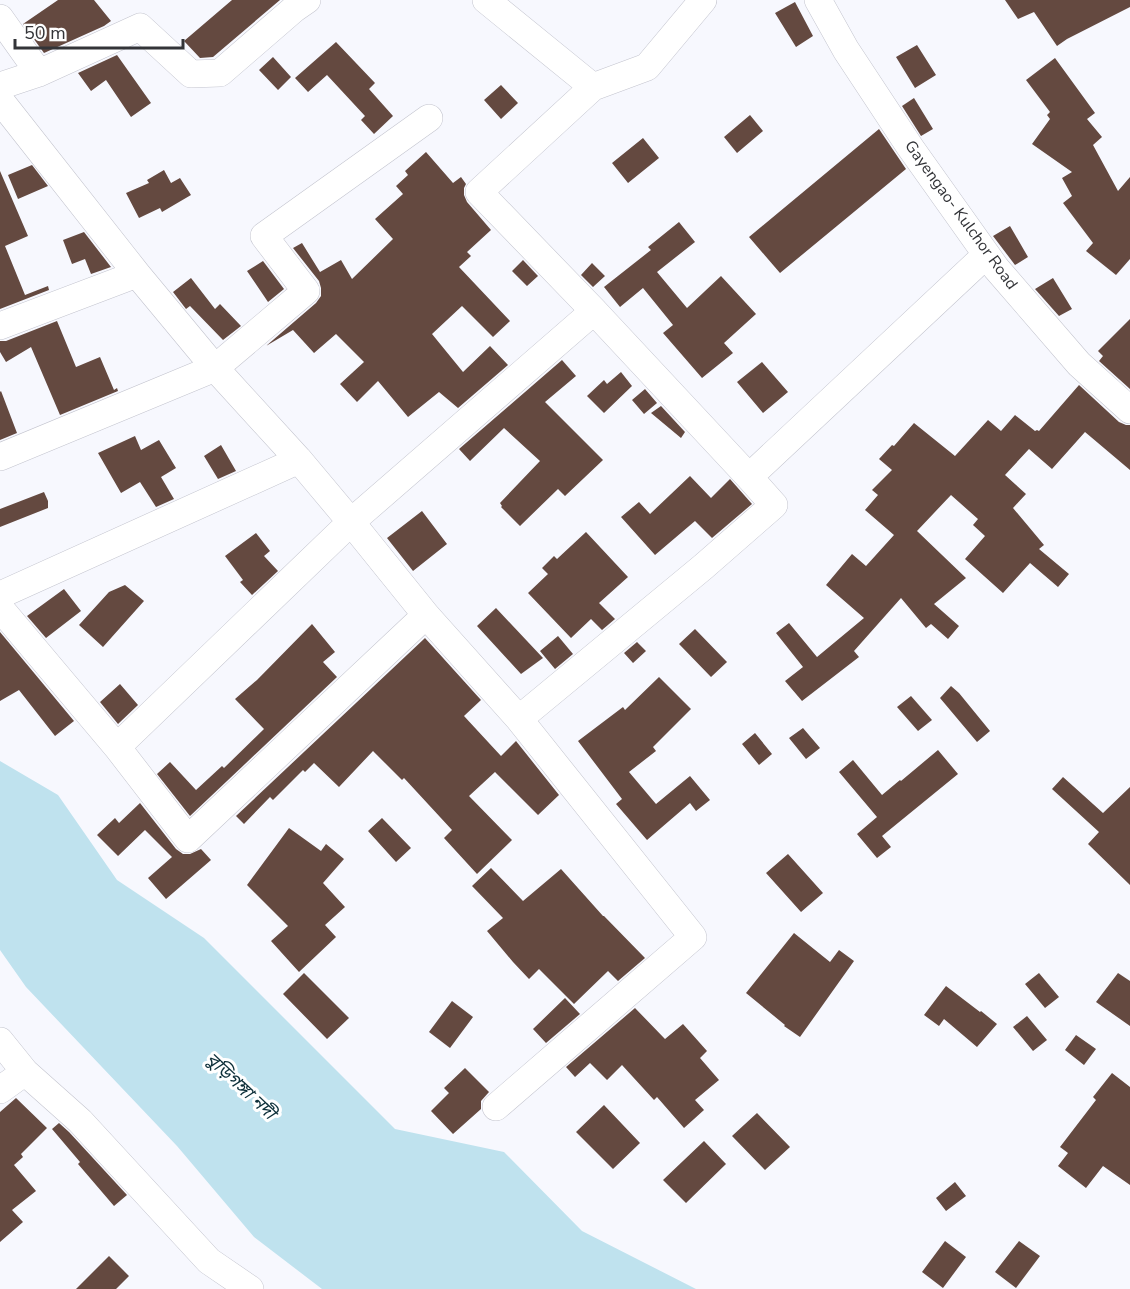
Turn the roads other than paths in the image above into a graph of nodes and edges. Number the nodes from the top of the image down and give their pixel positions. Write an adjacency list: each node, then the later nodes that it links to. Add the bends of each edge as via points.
1 (307, 0): 6 (street, via 220,73 191,74 140,27)
2 (486, 0): 8 (street)
3 (703, 0): 8 (street, via 647,67)
4 (818, 0): 11 (street, Gayengao- Kulchor Road, via 846,50)
5 (0, 18): 6 (street)
6 (39, 73): 7 (street)
7 (0, 86)
8 (593, 87): 13 (street, via 479,192)
9 (0, 100): 12 (street)
10 (429, 118): 15 (street, via 264,236 306,291)
11 (986, 255): 16 (street, Gayengao- Kulchor Road, via 1079,364); 19 (street)
12 (137, 274): 14 (street); 15 (street)
13 (594, 310): 19 (street); 20 (street)
14 (0, 326)
15 (215, 368): 17 (street); 18 (street)
16 (1130, 410)
17 (0, 457)
18 (299, 460): 20 (street); 21 (street)
19 (749, 477): 24 (street, via 774,505)
20 (351, 522): 23 (street); 25 (street)
21 (0, 595)
22 (0, 608): 25 (street)
23 (426, 615): 24 (street); 25 (street, via 188,838)
24 (519, 719): 29 (street, via 693,937)
25 (117, 747)
26 (0, 1041): 27 (street)
27 (25, 1072): 28 (street); 30 (street, via 80,1121 209,1261)
28 (0, 1090)
29 (496, 1107)
30 (250, 1289)

